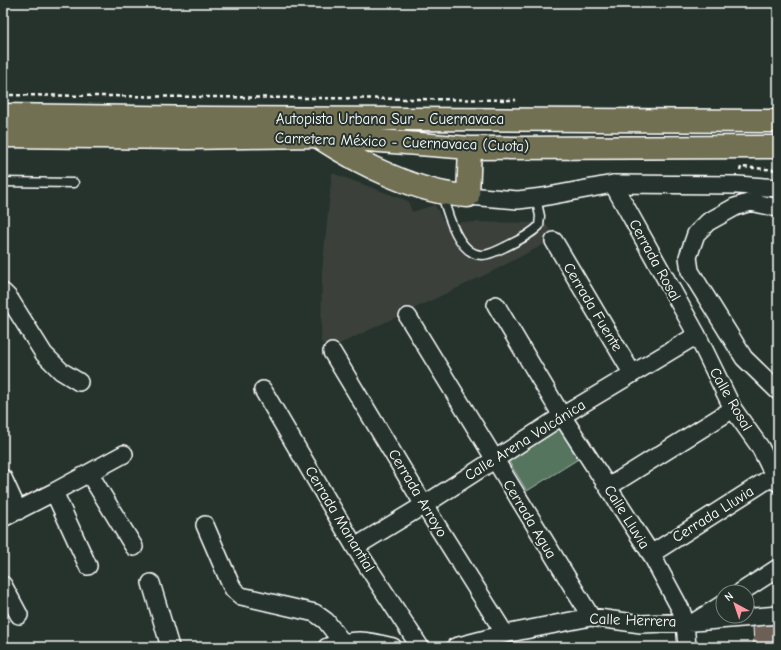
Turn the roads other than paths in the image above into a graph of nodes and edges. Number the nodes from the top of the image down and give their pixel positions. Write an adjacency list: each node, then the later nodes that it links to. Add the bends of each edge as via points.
1 (3, 114): 2 (highway, Carretera México - Cuernavaca (Cuota)); 3 (highway, Autopista Urbana Sur - Cuernavaca, via 210,118)
2 (778, 116)
3 (778, 121)
4 (3, 124): 5 (highway, Autopista Urbana Sur - Cuernavaca)
5 (778, 130)
6 (3, 136): 7 (highway, Carretera México - Cuernavaca (Cuota))
7 (316, 136): 9 (highway, Carretera México - Cuernavaca (Cuota)); 14 (highway, via 374,168)
8 (778, 147): 9 (highway, Carretera México - Cuernavaca (Cuota))
9 (470, 148): 15 (highway)
10 (3, 182): 11 (lane)
11 (74, 183)
12 (613, 184): 13 (street, via 737,185); 16 (street); 22 (street, Cerrada Rosal)
13 (778, 188)
14 (441, 193): 15 (highway); 16 (lane, via 452,228 471,252 481,255 492,253 529,235 539,226 540,216)
15 (468, 196): 16 (street, via 518,200)
16 (536, 198)
17 (778, 208): 27 (street, via 751,202 735,207 708,222 696,234 688,257 690,271 744,358)
18 (554, 241): 24 (street, Cerrada Fuente)
19 (3, 292): 25 (street, via 44,354 61,371)
20 (496, 305): 29 (street)
21 (408, 317): 31 (street, Cerrada Agua)
22 (697, 335): 24 (street, Calle Arena Volcánica); 28 (street, Calle Rosal)
23 (332, 352): 37 (street, Cerrada Arroyo)
24 (632, 374): 29 (street, Calle Arena Volcánica)
25 (79, 382)
26 (263, 390): 40 (street, Cerrada Manantial)
27 (778, 391)
28 (733, 409): 34 (street, Calle Rosal, via 760,447); 35 (street)
29 (562, 416): 31 (street, Calle Arena Volcánica); 35 (street, Calle Lluvia)
30 (124, 454): 32 (street)
31 (494, 460): 37 (street, Calle Arena Volcánica); 51 (street, Cerrada Agua)
32 (89, 473): 36 (street); 41 (street)
33 (3, 478): 38 (street)
34 (776, 479): 42 (street, Cerrada Lluvia)
35 (608, 487): 42 (street, Calle Lluvia)
36 (54, 492): 38 (street); 43 (street)
37 (424, 505): 40 (street, Calle Arena Volcánica); 53 (street, Cerrada Arroyo)
38 (10, 514)
39 (205, 525): 54 (street, via 234,590 241,596 315,614 326,621)
40 (355, 547): 57 (street, Cerrada Manantial)
41 (134, 548)
42 (651, 554): 52 (street, Calle Lluvia)
43 (88, 566)
44 (778, 568): 47 (street)
45 (151, 583): 55 (street)
46 (3, 584): 49 (street)
47 (753, 584)
48 (715, 608): 52 (street, Calle Herrera)
49 (19, 615)
50 (778, 615): 52 (street, Calle Herrera)
51 (591, 617): 52 (street, Calle Herrera, via 641,624); 53 (street, Calle Herrera)
52 (689, 622): 59 (street, Calle Lluvia)
53 (505, 634): 58 (street, Calle Herrera)
54 (335, 644): 56 (street, via 367,641)
55 (170, 647)
56 (393, 647)
57 (420, 647)
58 (455, 647)
59 (687, 647)

